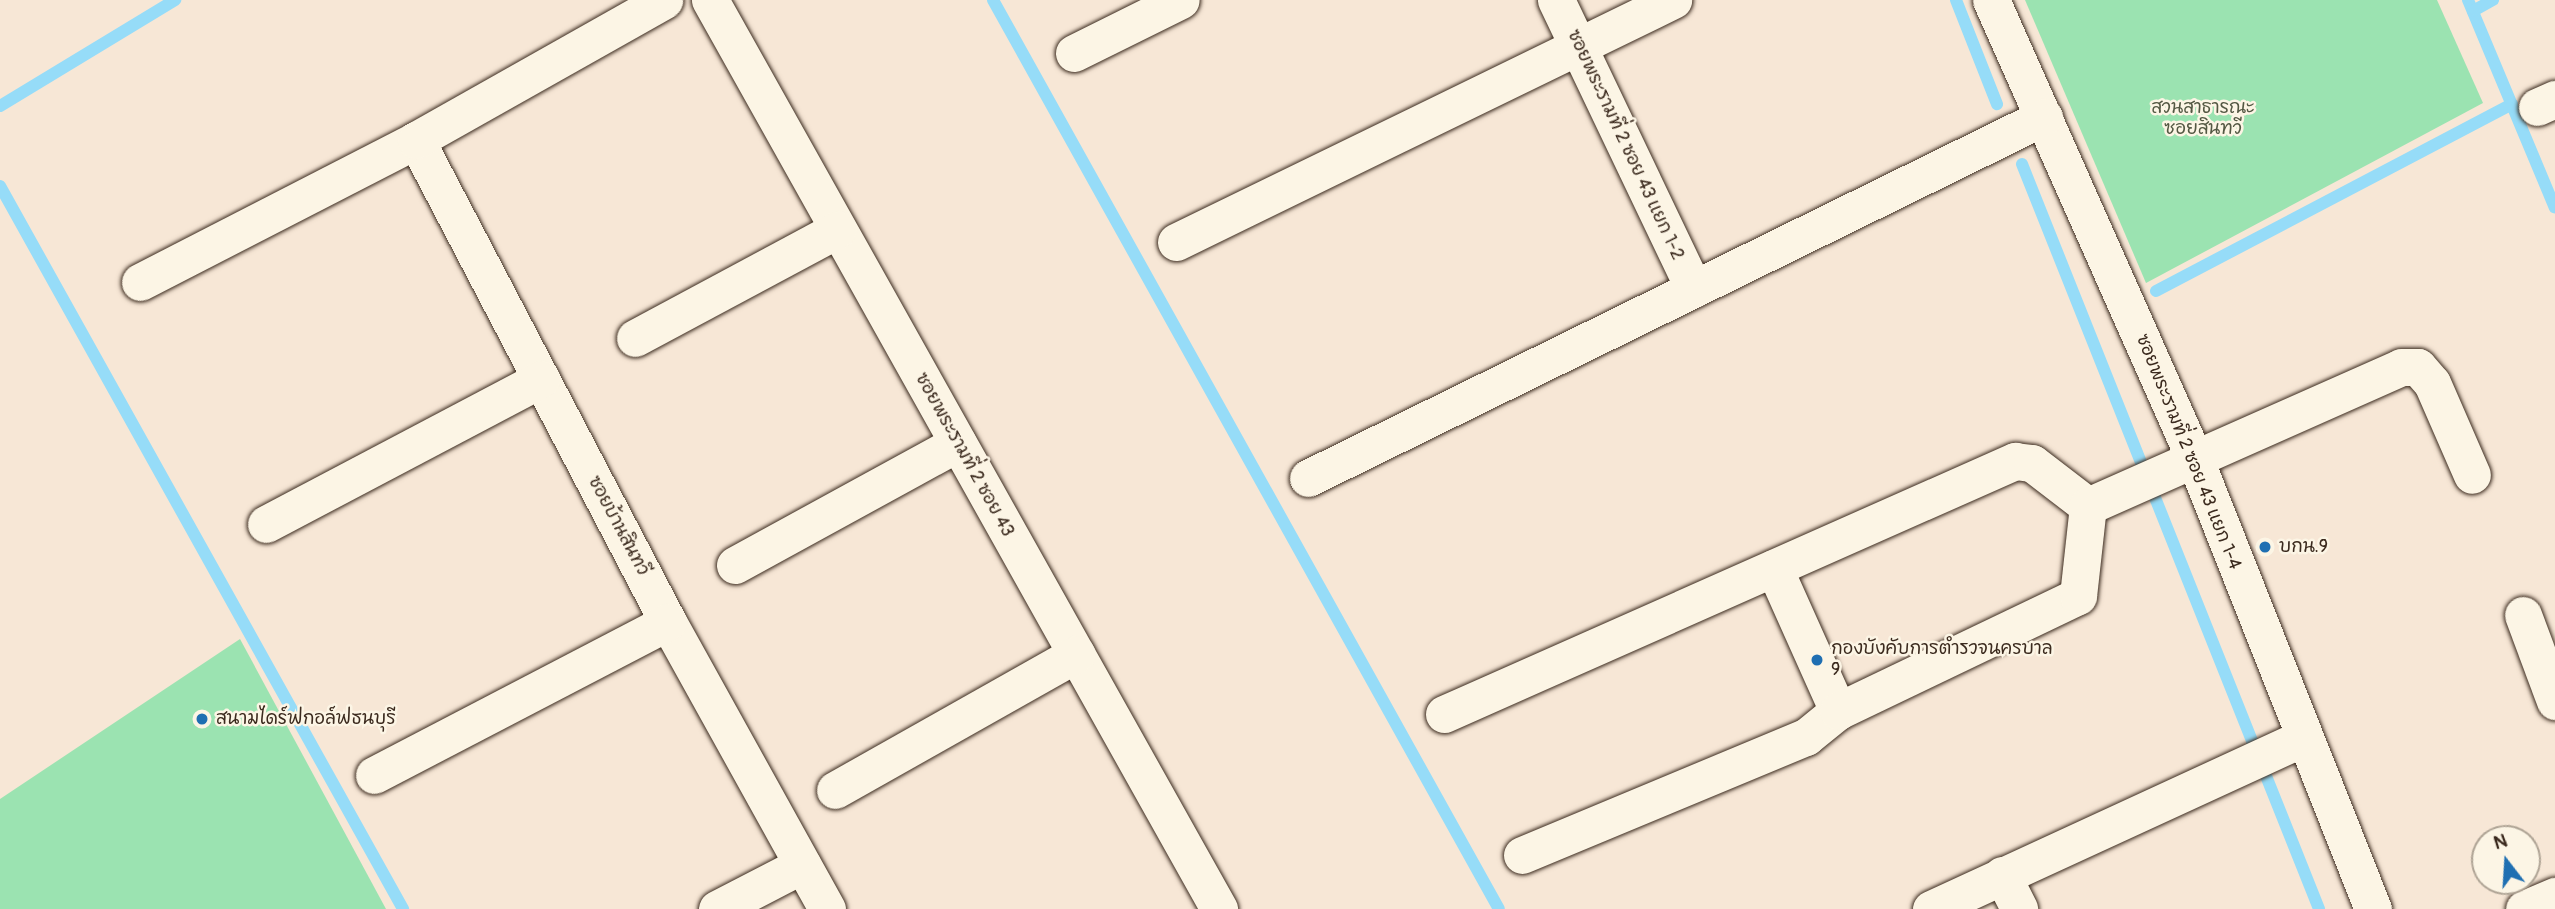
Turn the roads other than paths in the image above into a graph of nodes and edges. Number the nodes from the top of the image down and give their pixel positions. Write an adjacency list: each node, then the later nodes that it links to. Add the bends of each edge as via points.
1 (664, 0): 10 (street)
2 (710, 0): 11 (street, ซอยพระรามที่ 2 ซอย 43)
3 (1181, 0): 8 (street)
4 (1556, 0): 7 (street, ซอยพระรามที่ 2 ซอย 43 แยก 1-2)
5 (1673, 0): 7 (street)
6 (1991, 0): 9 (street, ซอยพระรามที่ 2 ซอย 43 แยก 1-4)
7 (1578, 46): 12 (street); 14 (street, ซอยพระรามที่ 2 ซอย 43 แยก 1-2)
8 (1074, 52)
9 (2044, 117): 14 (street); 18 (street, ซอยพระรามที่ 2 ซอย 43 แยก 1-4)
10 (416, 140): 13 (street); 16 (street, ซอยบ้านสินทวี)
11 (838, 229): 15 (street); 17 (street, ซอยพระรามที่ 2 ซอย 43)
12 (1177, 242)
13 (140, 282)
14 (1694, 289): 20 (street)
15 (635, 338)
16 (541, 379): 22 (street); 26 (street, ซอยบ้านสินทวี)
17 (958, 443): 23 (street); 27 (street, ซอยพระรามที่ 2 ซอย 43)
18 (2196, 462): 19 (street, via 2401,367 2418,367 2432,383); 21 (street); 31 (street, ซอยพระรามที่ 2 ซอย 43 แยก 1-4)
19 (2472, 475)
20 (1308, 478)
21 (2088, 506): 24 (street, via 2032,463 2015,461); 29 (street, via 2078,596)
22 (266, 524)
23 (735, 565)
24 (1774, 568): 29 (street); 30 (street)
25 (2523, 615): 28 (street)
26 (668, 622): 32 (street); 35 (street, ซอยบ้านสินทวี)
27 (1076, 654): 33 (street); 40 (street, ซอยพระรามที่ 2 ซอย 43)
28 (2555, 701)
29 (1838, 711): 34 (street, via 1806,737)
30 (1444, 714)
31 (2301, 739): 36 (street); 43 (street, ซอยพระรามที่ 2 ซอย 43 แยก 1-4)
32 (374, 775)
33 (835, 790)
34 (1522, 855)
35 (802, 865): 38 (street); 39 (street, ซอยบ้านสินทวี)
36 (2002, 875): 41 (street); 42 (street)
37 (2555, 897): 44 (street)
38 (717, 909)
39 (827, 909)
40 (1219, 909)
41 (1931, 909)
42 (2019, 909)
43 (2373, 909)
44 (2524, 909)

